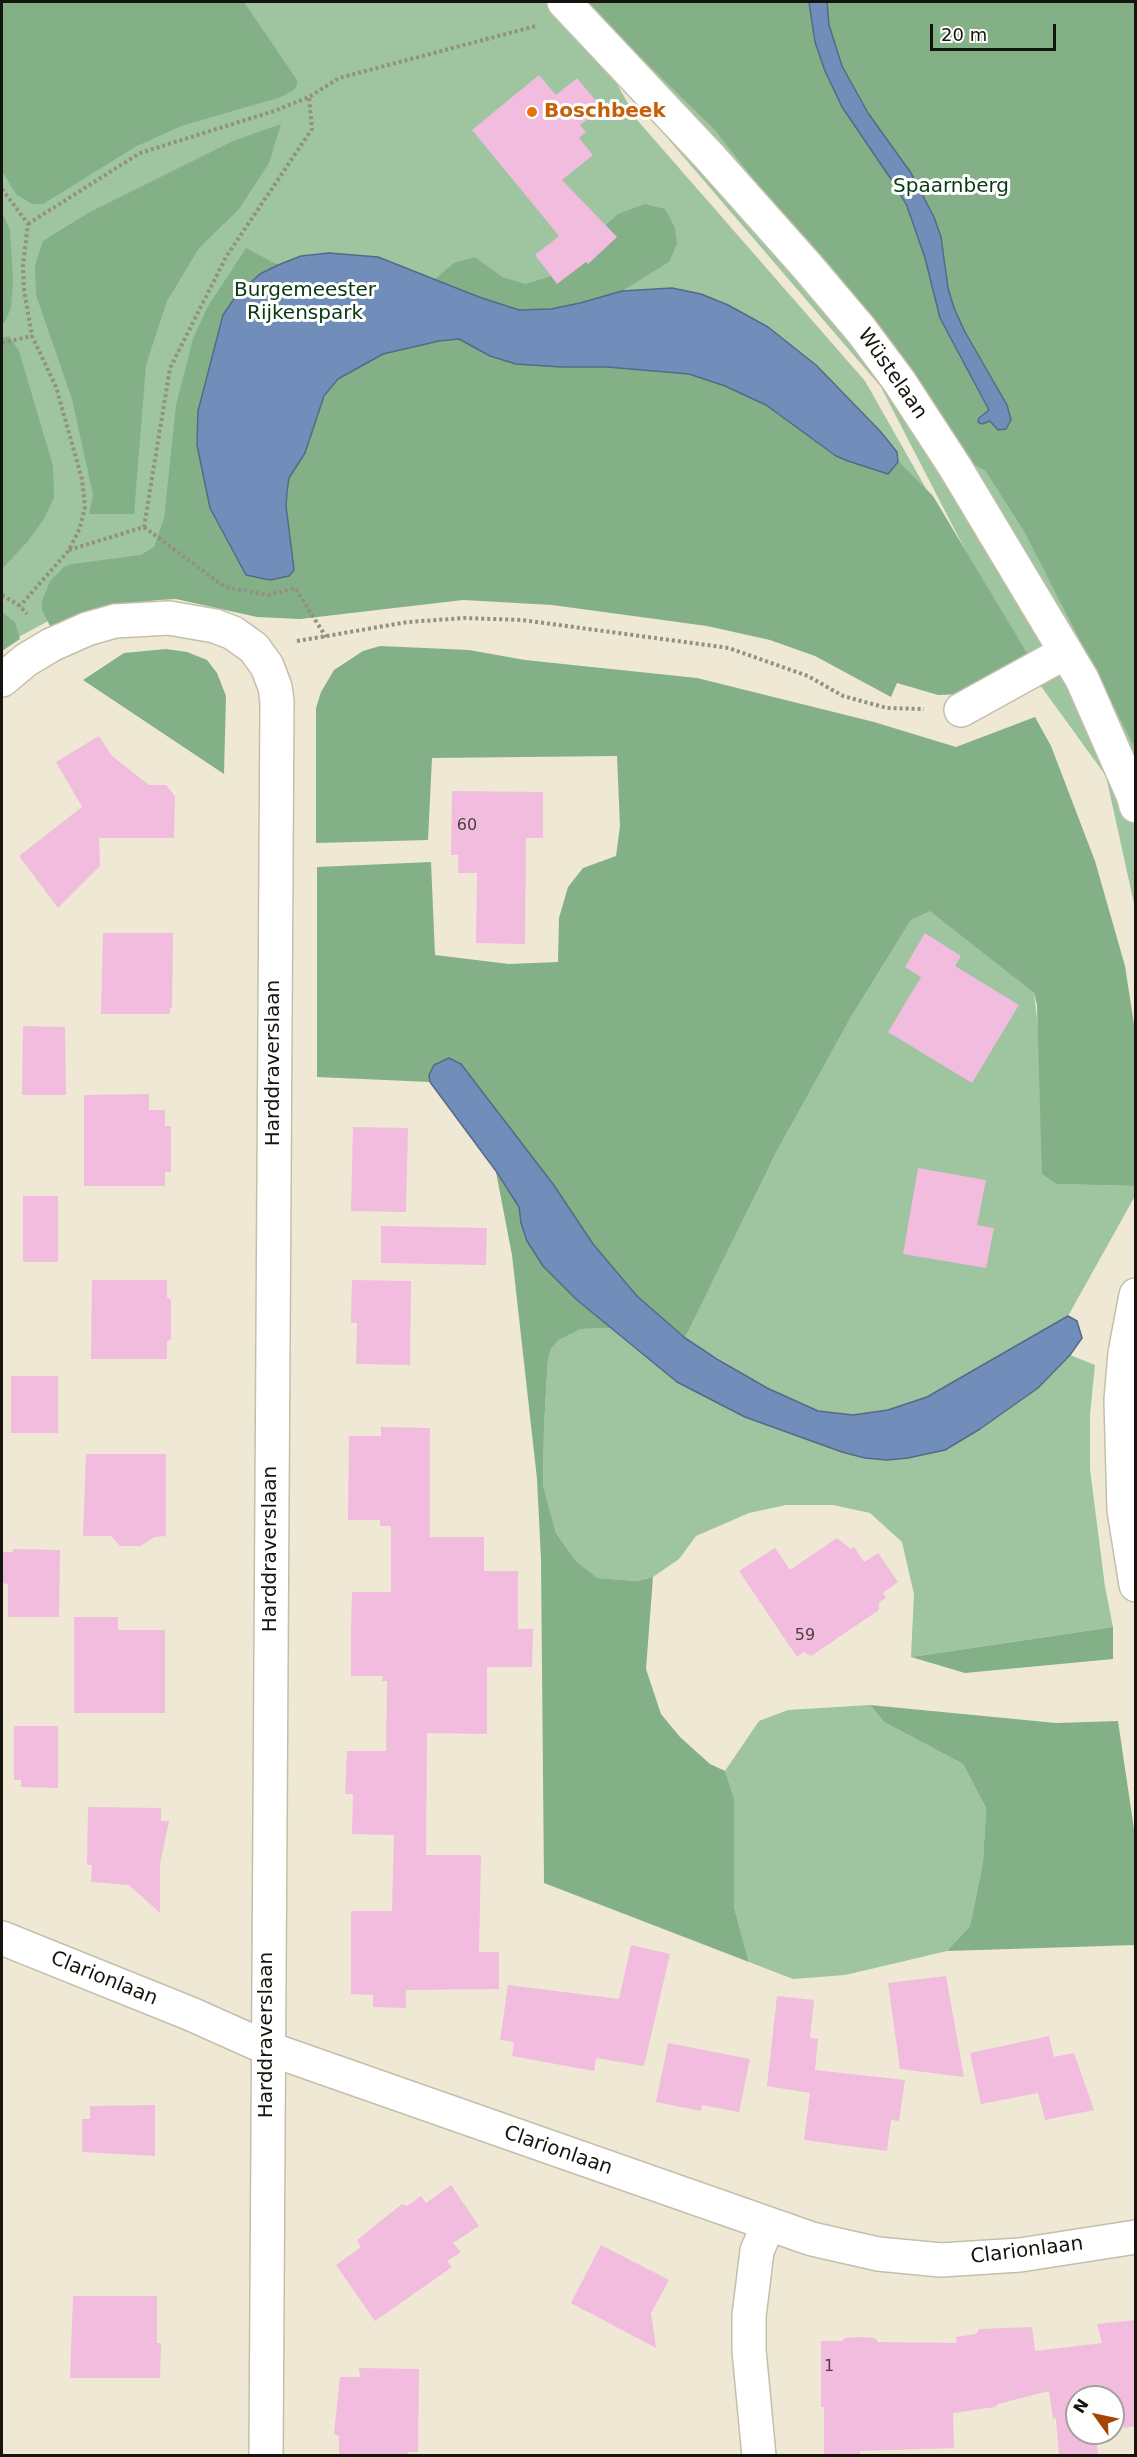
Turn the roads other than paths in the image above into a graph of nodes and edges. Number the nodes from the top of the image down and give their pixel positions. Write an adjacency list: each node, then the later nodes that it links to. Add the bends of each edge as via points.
1 (570, 8): 2 (street, Wüstelaan, via 708,156 861,330 955,467)
2 (1066, 652): 4 (street); 5 (street, Wüstelaan, via 1082,679)
3 (2, 680): 9 (street, Harddraverslaan, via 51,645 87,629 115,621 169,618 232,633 254,648 275,687)
4 (961, 710)
5 (1136, 806)
6 (1136, 1295): 7 (street, via 1121,1400 1124,1510)
7 (1136, 1585)
8 (2, 1938): 9 (street, Clarionlaan)
9 (267, 2048): 10 (street, Clarionlaan); 12 (street, Harddraverslaan)
10 (768, 2225): 11 (street, Clarionlaan, via 878,2254 940,2260 1020,2255); 13 (street, via 757,2251 749,2316)
11 (1136, 2236)
12 (266, 2456)
13 (759, 2456)

